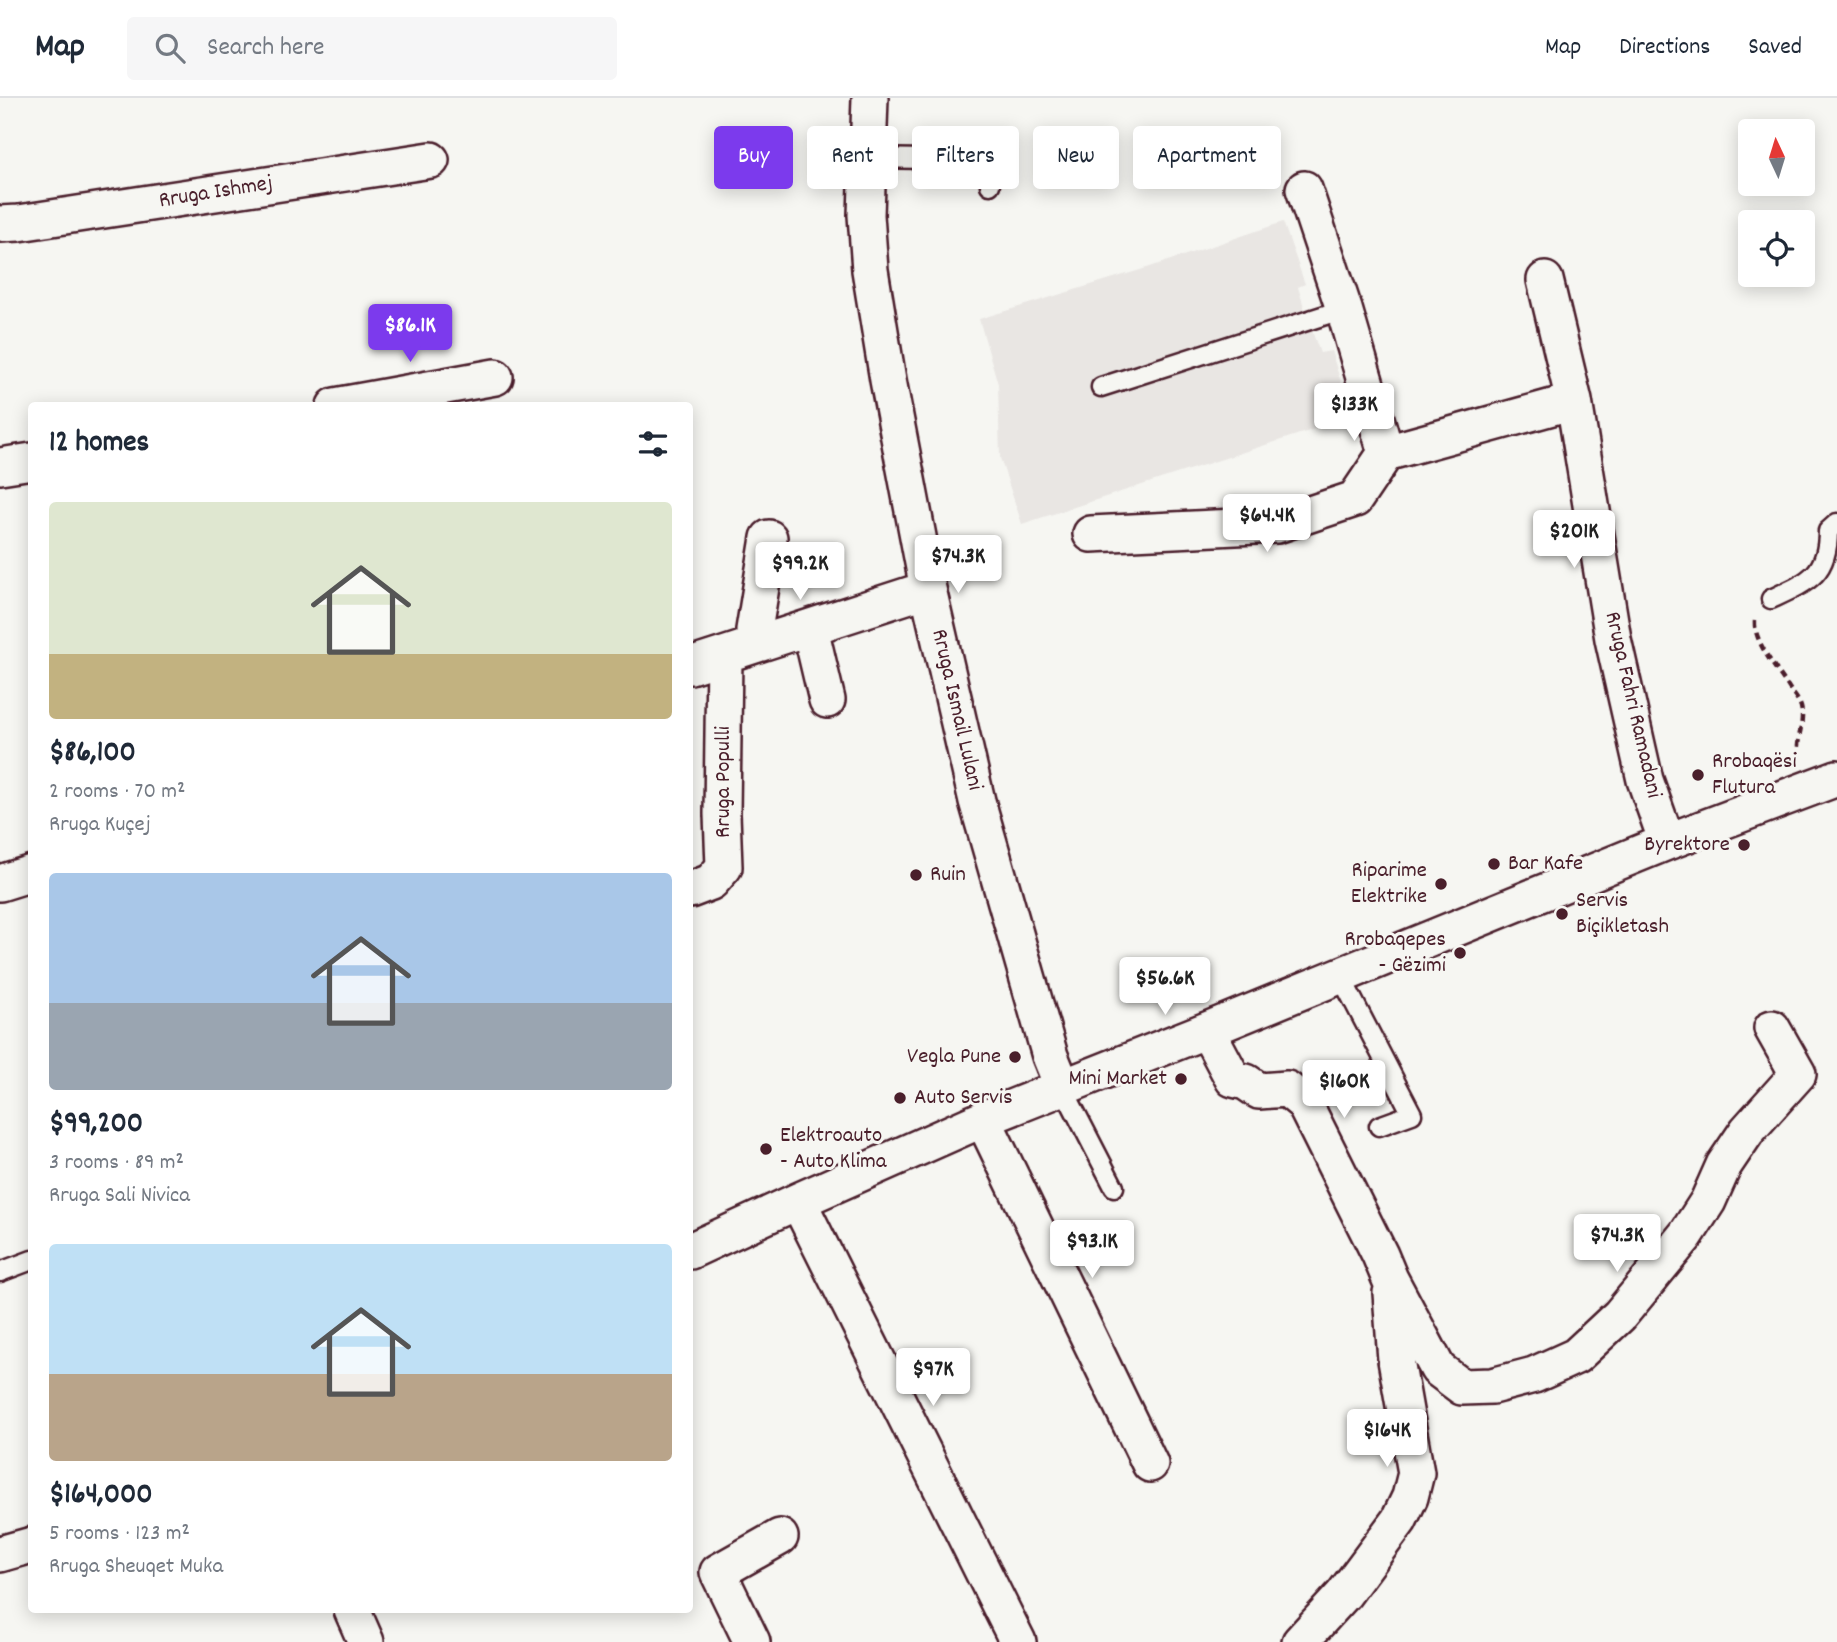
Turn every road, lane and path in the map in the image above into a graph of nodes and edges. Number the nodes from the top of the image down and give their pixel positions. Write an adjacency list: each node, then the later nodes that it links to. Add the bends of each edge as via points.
1 (870, 98): 2 (street, Rruga Ismail Lulani)
2 (869, 126)
3 (431, 160): 6 (street, Rruga Ishmej)
4 (866, 189): 19 (street, Rruga Ismail Lulani, via 870,270)
5 (1304, 189): 8 (street)
6 (0, 224)
7 (1545, 280): 11 (street, Rruga Fahri Ramadani)
8 (1345, 309): 10 (lane); 13 (street)
9 (495, 377): 12 (street)
10 (1101, 387)
11 (1574, 401): 13 (street); 28 (street, Rruga Fahri Ramadani, via 1613,639 1645,780)
12 (357, 402)
13 (1387, 453): 17 (street, via 1355,499 1277,525)
14 (28, 462): 15 (street)
15 (0, 466)
16 (1837, 523): 20 (lane, via 1828,531 1822,567)
17 (1091, 534)
18 (769, 537): 22 (street, via 754,630)
19 (928, 589): 21 (street); 35 (street, Rruga Ismail Lulani, via 977,801)
20 (1771, 600): 27 (path, via 1756,612 1754,629 1800,704 1797,746)
21 (810, 628): 22 (street); 25 (street)
22 (758, 644): 23 (street)
23 (724, 655): 24 (street); 31 (street, Rruga Populli, via 724,867 711,883)
24 (693, 665)
25 (827, 700)
26 (1837, 778): 27 (street)
27 (1802, 791): 28 (street)
28 (1667, 842): 32 (street)
29 (28, 874): 30 (street)
30 (0, 883)
31 (693, 889)
32 (1340, 975): 34 (street); 37 (lane, via 1412,1114)
33 (1772, 1028): 43 (street, via 1798,1074 1747,1131 1686,1235 1620,1315 1576,1356 1534,1375 1492,1386 1462,1387 1438,1369)
34 (1207, 1030): 35 (street); 43 (street, via 1233,1079 1259,1091 1287,1089 1304,1103)
35 (1063, 1088): 36 (street); 38 (lane)
36 (983, 1119): 39 (street); 44 (street)
37 (1379, 1126)
38 (1114, 1188)
39 (798, 1201): 40 (street); 51 (street)
40 (693, 1250)
41 (28, 1262): 42 (lane)
42 (0, 1272)
43 (1390, 1279): 52 (street, via 1396,1360 1416,1473 1399,1520 1344,1594)
44 (1150, 1464)
45 (780, 1537): 50 (street, via 718,1572)
46 (28, 1546): 47 (street)
47 (0, 1554)
48 (353, 1613): 49 (street)
49 (366, 1642)
50 (752, 1642)
51 (1018, 1642)
52 (1300, 1642)

